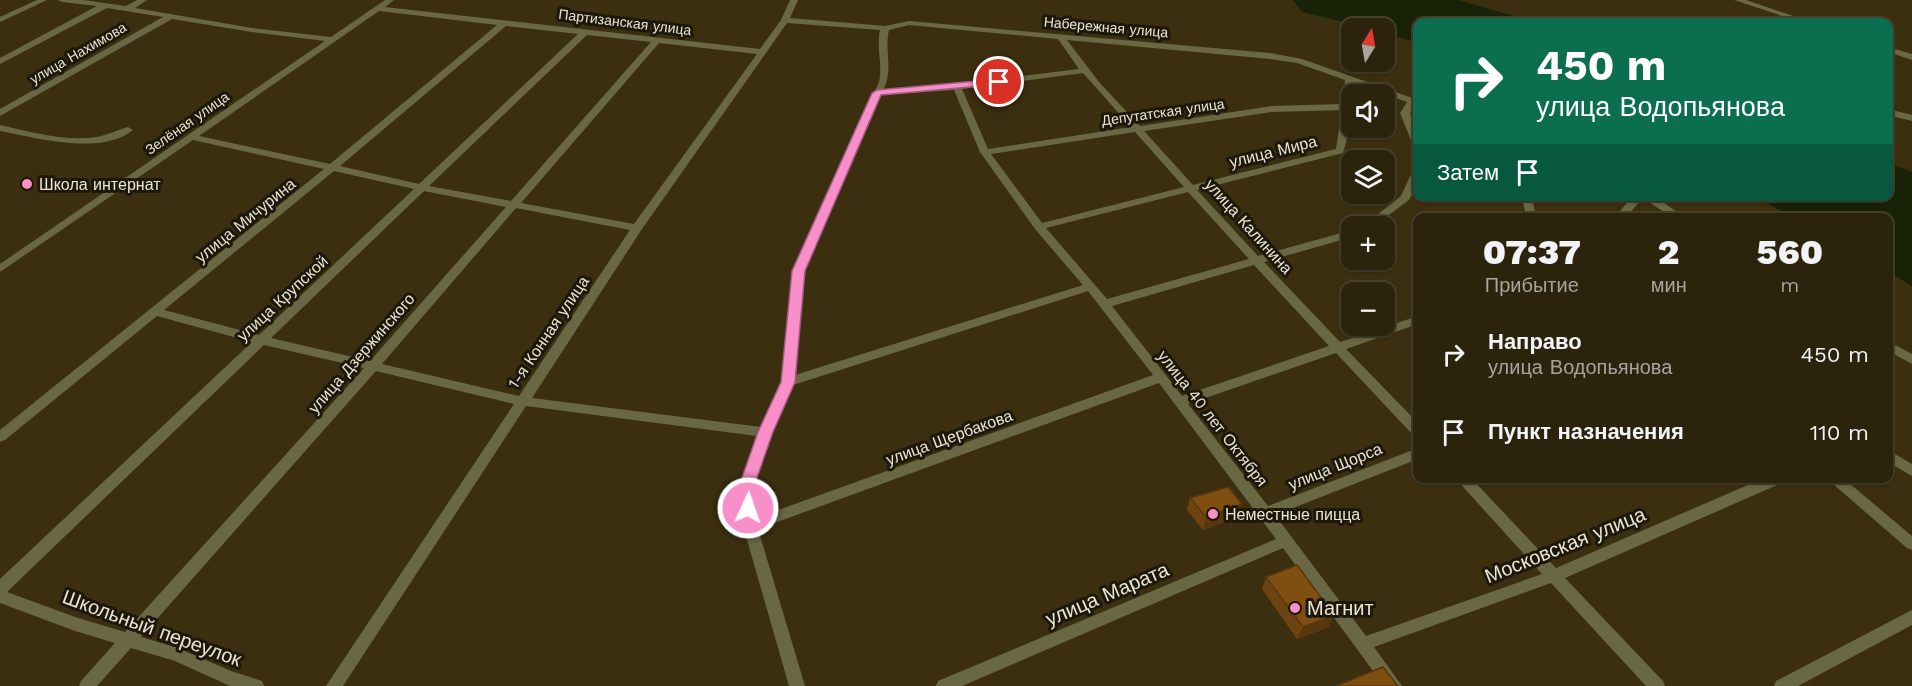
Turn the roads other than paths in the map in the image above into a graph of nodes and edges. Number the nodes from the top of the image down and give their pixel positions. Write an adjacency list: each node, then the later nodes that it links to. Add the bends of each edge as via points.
1 (43, 0): 12 (street)
2 (62, 0): 7 (street)
3 (143, 0): 8 (street)
4 (390, 0): 9 (street, Зелёная улица)
5 (794, 0): 13 (street, 1-я Конная улица)
6 (1738, 0): 11 (street)
7 (106, 5): 8 (street); 23 (street)
8 (128, 9): 10 (street)
9 (378, 9): 14 (street, Партизанская улица); 17 (street, Зелёная улица)
10 (169, 17): 17 (street); 32 (street, улица Нахимова)
11 (1794, 18)
12 (0, 20)
13 (785, 20): 15 (street, Набережная улица); 21 (street, 1-я Конная улица)
14 (505, 22): 16 (street, Партизанская улица); 44 (street, улица Мичурина)
15 (885, 28): 18 (street, Набережная улица, via 909,24); 28 (street, via 881,50 885,81)
16 (586, 31): 19 (street, Партизанская улица); 47 (street, улица Крупской)
17 (331, 39): 41 (street, Зелёная улица)
18 (1062, 39): 24 (street, улица Калинина); 25 (street, Набережная улица, via 1270,56 1299,61)
19 (657, 40): 21 (street, Партизанская улица); 50 (street, улица Дзержинского)
20 (1893, 51): 22 (street)
21 (762, 52): 55 (street, 1-я Конная улица)
22 (1912, 57)
23 (0, 61)
24 (1082, 71): 27 (street); 38 (street, улица Калинина)
25 (1350, 79): 26 (street, улица Мира); 29 (street, Набережная улица)
26 (1349, 84)
27 (957, 87): 28 (street); 43 (street, улица 40 лет Октября)
28 (877, 93): 69 (street, via 798,271)
29 (1413, 101)
30 (1413, 104): 40 (street, via 1405,113)
31 (0, 105): 32 (street)
32 (12, 106): 34 (street, улица Нахимова)
33 (1341, 107): 38 (street, Депутатская улица, via 1272,109)
34 (0, 113)
35 (1893, 113): 36 (street)
36 (1912, 118)
37 (0, 129): 39 (street, via 89,142 110,139)
38 (1138, 129): 43 (street, Депутатская улица); 46 (street, улица Калинина)
39 (128, 130)
40 (1413, 133)
41 (192, 137): 44 (street); 58 (street, Зелёная улица)
42 (1343, 138): 46 (street, улица Мира, via 1340,151)
43 (985, 152): 54 (street, улица 40 лет Октября)
44 (333, 167): 47 (street); 61 (street, улица Мичурина)
45 (1413, 181): 53 (street, via 1405,198)
46 (1189, 187): 54 (street, улица Мира); 57 (street, улица Калинина)
47 (424, 188): 50 (street); 63 (street, улица Крупской)
48 (1634, 201): 51 (street)
49 (1654, 201): 52 (street)
50 (514, 205): 55 (street); 67 (street, улица Дзержинского)
51 (1624, 213)
52 (1673, 213)
53 (1381, 216)
54 (1039, 227): 59 (street, улица 40 лет Октября)
55 (637, 228): 70 (street, 1-я Конная улица)
56 (1341, 236): 57 (street)
57 (1255, 261): 60 (street); 65 (street, улица Калинина)
58 (0, 269)
59 (1090, 287): 60 (street, улица 40 лет Октября); 69 (street)
60 (1104, 304): 68 (street, улица 40 лет Октября)
61 (155, 312): 63 (street); 74 (street, улица Мичурина)
62 (1413, 322): 65 (street)
63 (261, 340): 67 (street); 86 (street, улица Крупской)
64 (1893, 348): 66 (street)
65 (1339, 349): 71 (street); 72 (street, улица Калинина)
66 (1912, 360)
67 (373, 366): 70 (street); 89 (street, улица Дзержинского)
68 (1160, 378): 71 (street, улица 40 лет Октября); 82 (street, улица Щербакова)
69 (788, 382): 73 (street)
70 (522, 401): 73 (street); 93 (street, 1-я Конная улица)
71 (1179, 402): 81 (street, улица 40 лет Октября)
72 (1413, 427)
73 (765, 432): 82 (street, via 746,489)
74 (0, 437)
75 (1413, 455): 81 (street, улица Щорса)
76 (1893, 458): 77 (street)
77 (1912, 471)
78 (1467, 483): 85 (street)
79 (1768, 483): 85 (street, Московская улица)
80 (1839, 483): 84 (street)
81 (1265, 513): 83 (street, улица 40 лет Октября)
82 (750, 526): 94 (street)
83 (1285, 541): 90 (street, улица 40 лет Октября); 95 (street, улица Марата)
84 (1912, 544)
85 (1554, 576): 90 (street, Московская улица); 97 (street)
86 (0, 589)
87 (0, 596): 89 (street, Школьный переулок)
88 (1912, 617): 98 (street)
89 (128, 639): 91 (street, улица Дзержинского); 92 (street, Школьный переулок)
90 (1363, 644): 96 (street, улица 40 лет Октября)
91 (87, 686)
92 (256, 686)
93 (334, 686)
94 (797, 686)
95 (944, 686)
96 (1394, 686)
97 (1657, 686)
98 (1782, 686)

